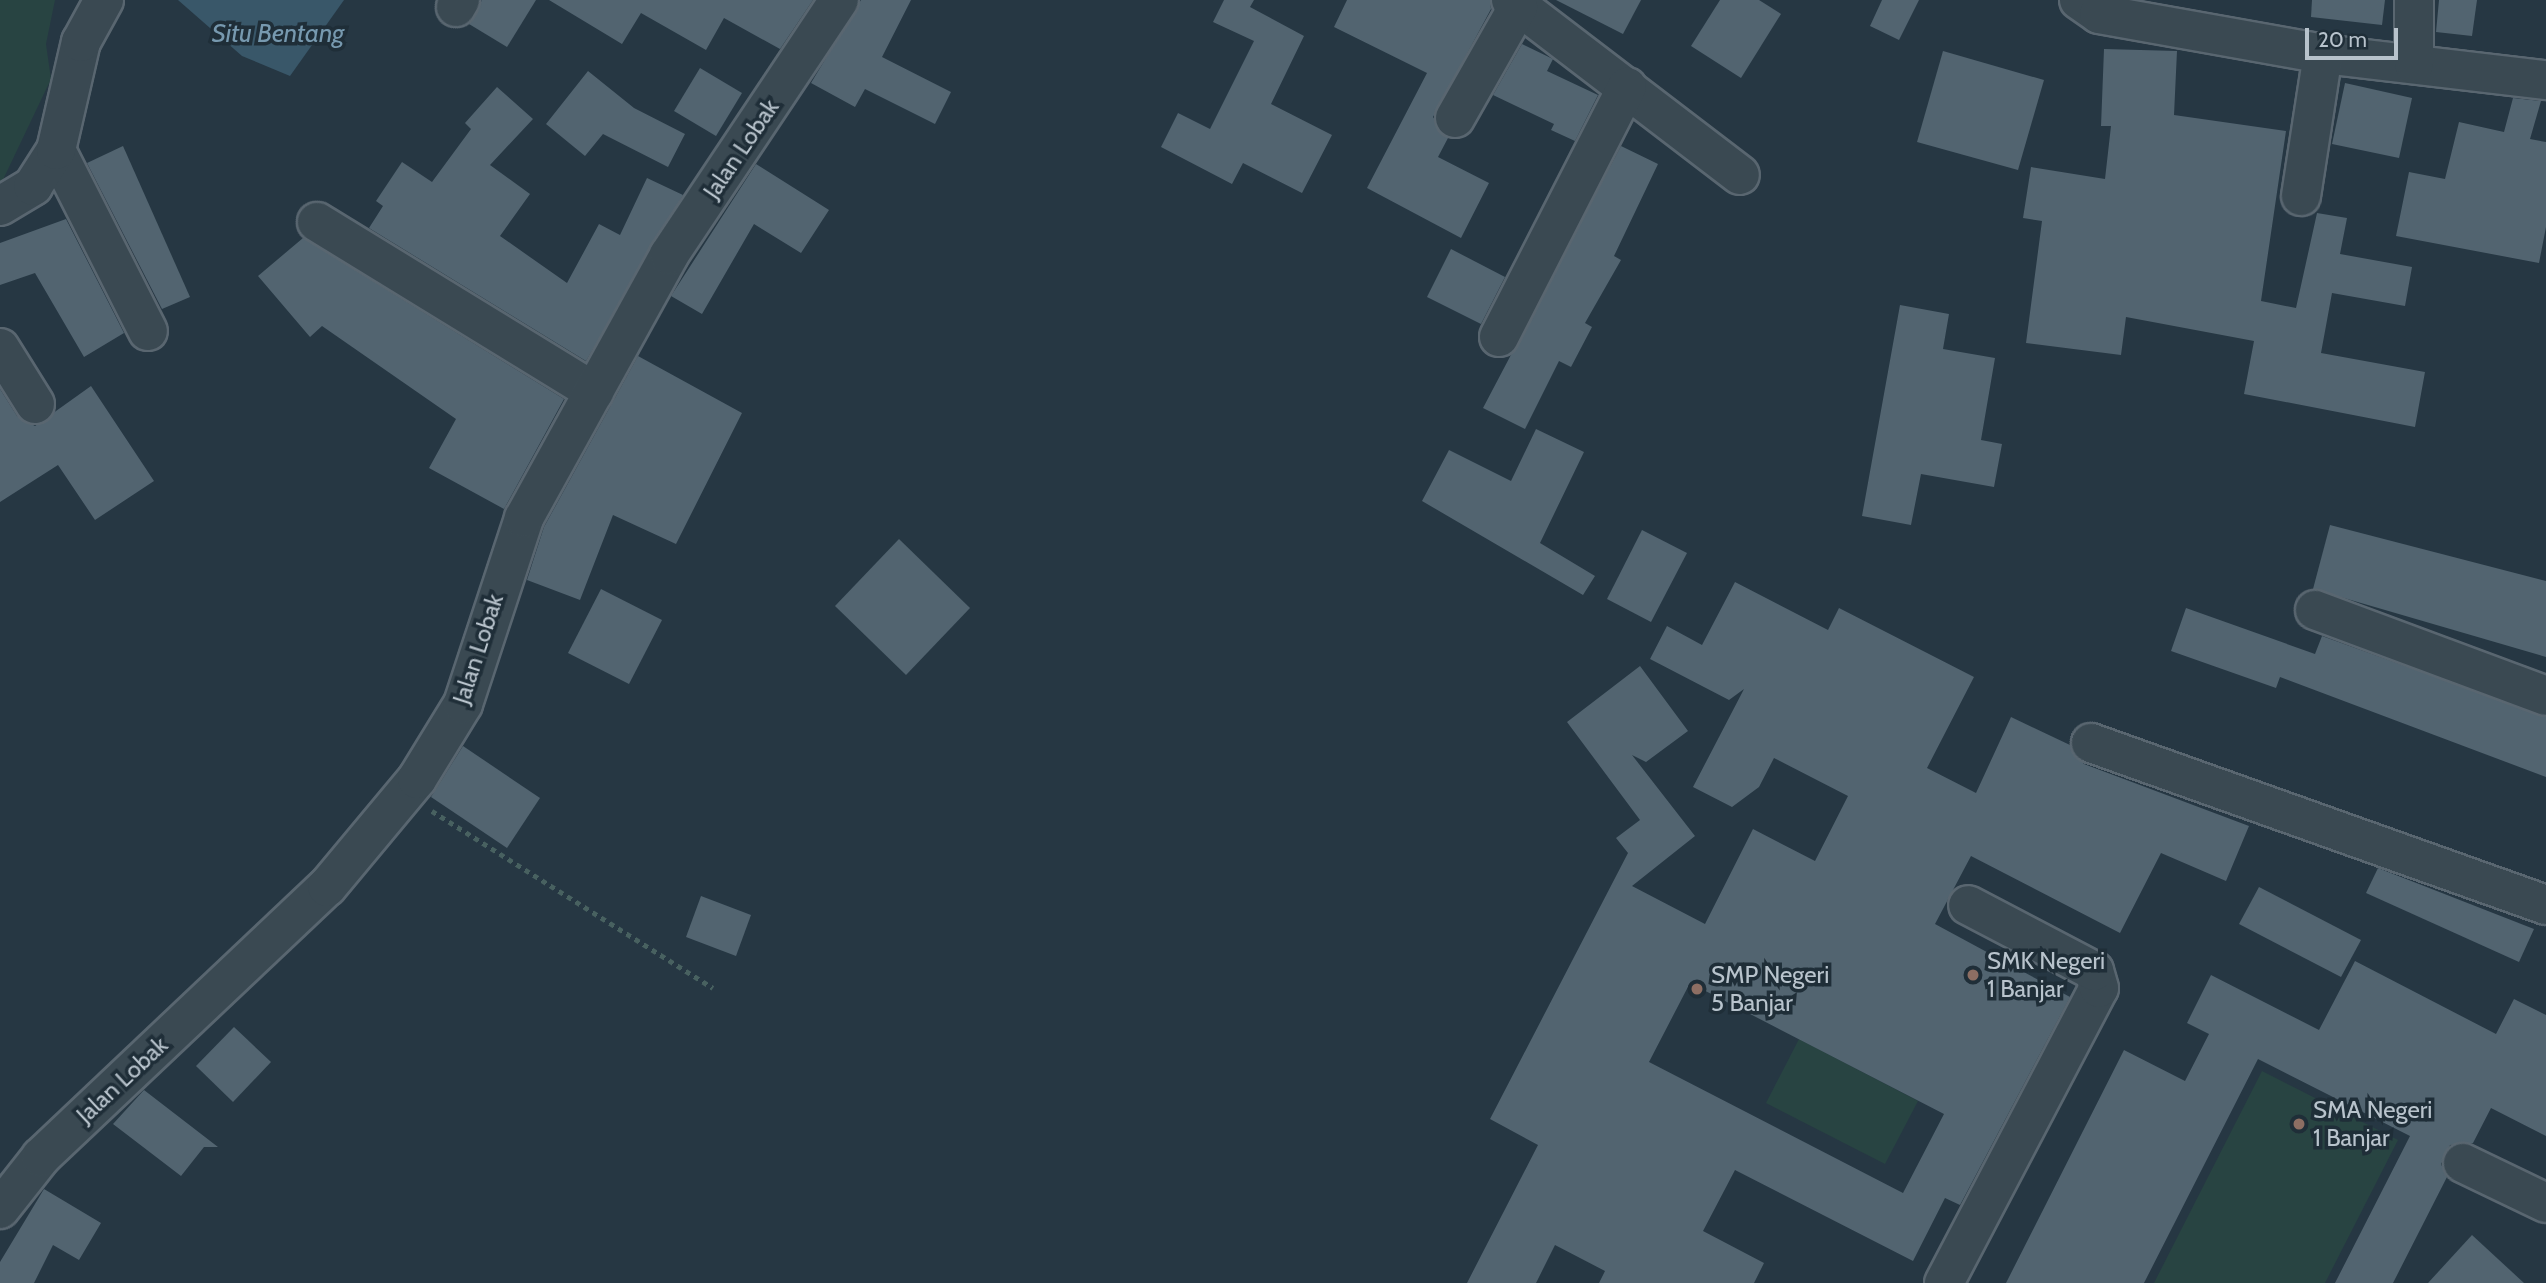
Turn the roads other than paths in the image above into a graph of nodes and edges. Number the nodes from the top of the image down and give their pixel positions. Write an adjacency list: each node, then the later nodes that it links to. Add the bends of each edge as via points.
1 (104, 0): 12 (street, via 81,42)
2 (839, 0): 20 (street, Jalan Lobak, via 669,255)
3 (2079, 0): 6 (street, via 2099,13)
4 (2414, 0): 8 (street)
5 (1515, 4): 10 (street); 11 (street)
6 (2138, 10): 7 (street)
7 (2323, 54): 8 (street); 14 (street)
8 (2414, 64): 9 (street)
9 (2546, 80)
10 (1627, 88): 13 (street); 18 (street)
11 (1455, 118)
12 (56, 150): 15 (street, via 33,186); 17 (street)
13 (1740, 175)
14 (2301, 196)
15 (0, 206)
16 (317, 222): 20 (street)
17 (148, 331)
18 (1499, 337)
19 (0, 348): 21 (street)
20 (594, 392): 29 (street, Jalan Lobak, via 524,518 463,704 404,794 327,887 41,1157)
21 (34, 404)
22 (2315, 610): 23 (street)
23 (2546, 696)
24 (2091, 743): 26 (street)
25 (1968, 905): 30 (street, via 2094,971 2099,988)
26 (2546, 905)
27 (2463, 1163): 28 (street)
28 (2546, 1203)
29 (0, 1209)
30 (1944, 1283)

